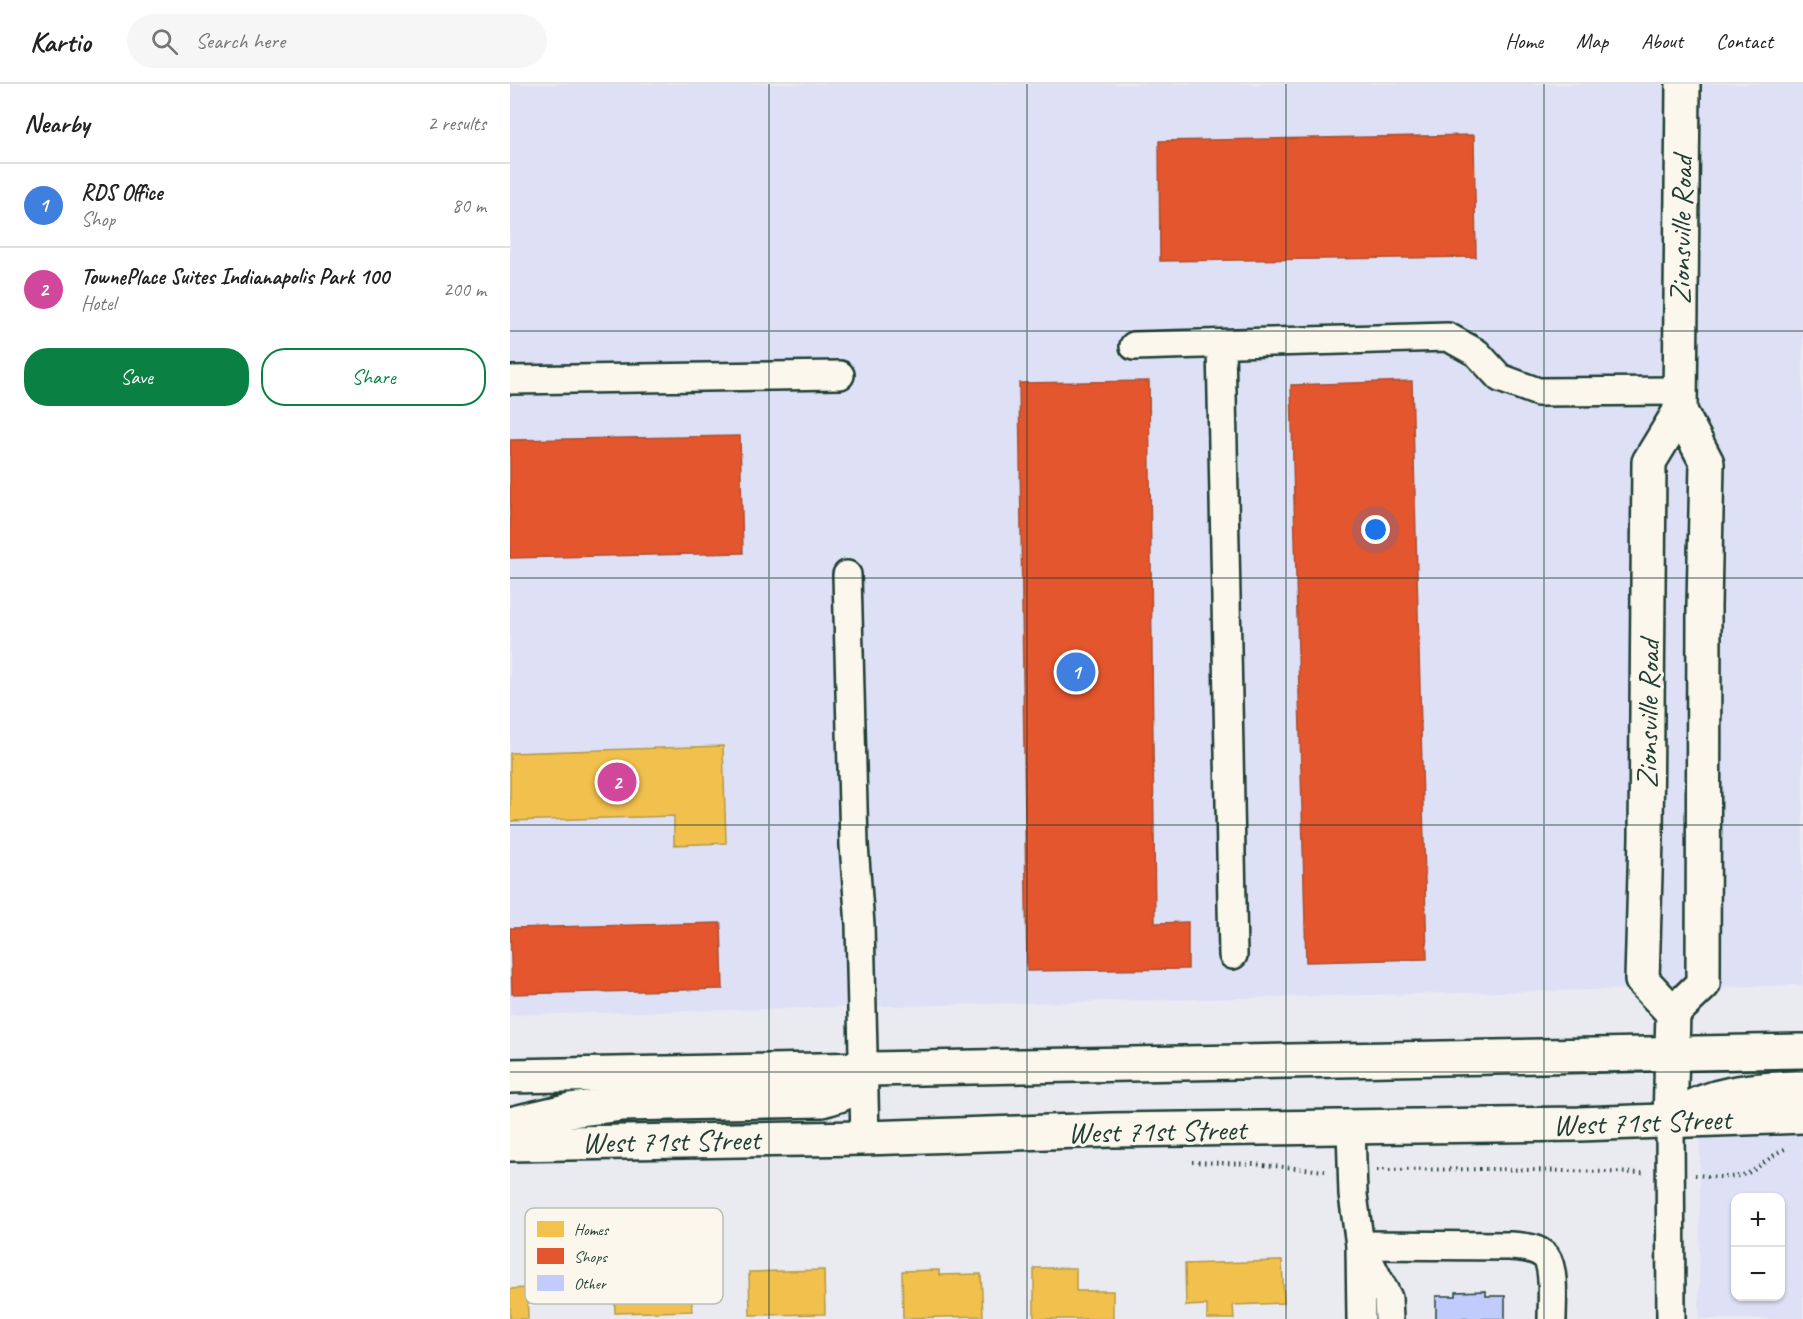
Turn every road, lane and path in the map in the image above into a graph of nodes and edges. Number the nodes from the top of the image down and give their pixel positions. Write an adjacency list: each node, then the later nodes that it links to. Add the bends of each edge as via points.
1 (1683, 84): 6 (main road, Zionsville Road)
2 (1221, 344): 3 (street); 6 (street, via 1448,337 1477,353 1500,378 1538,392); 8 (street)
3 (1134, 346)
4 (840, 375): 5 (street)
5 (510, 380)
6 (1680, 401): 9 (main road, Zionsville Road, via 1707,462 1703,984); 9 (main road, Zionsville Road, via 1649,462 1642,980)
7 (847, 574): 12 (street)
8 (1233, 955)
9 (1673, 1013): 11 (main road)
10 (1803, 1051): 11 (main road)
11 (1672, 1054): 12 (main road); 18 (main road)
12 (864, 1070): 13 (main road); 19 (main road, via 854,1086 843,1094 822,1100 621,1104 570,1110); 21 (street)
13 (607, 1073): 14 (main road); 16 (main road)
14 (510, 1076)
15 (1803, 1087): 18 (main road, via 1724,1096 1702,1102)
16 (510, 1101)
17 (1803, 1116): 18 (main road, West 71st Street)
18 (1670, 1121): 20 (main road, West 71st Street); 33 (street)
19 (510, 1124)
20 (1351, 1128): 21 (main road, West 71st Street); 29 (street, via 1353,1195)
21 (865, 1138): 22 (main road, West 71st Street)
22 (510, 1144)
23 (1793, 1147): 28 (path, via 1748,1173)
24 (1189, 1161): 26 (path)
25 (1381, 1170): 27 (path)
26 (1331, 1171)
27 (1604, 1171)
28 (1727, 1176)
29 (1360, 1245): 30 (street); 31 (street); 32 (street, via 1517,1246 1534,1250 1546,1257 1551,1270)
30 (1386, 1306)
31 (1361, 1319)
32 (1552, 1319)
33 (1671, 1319)

